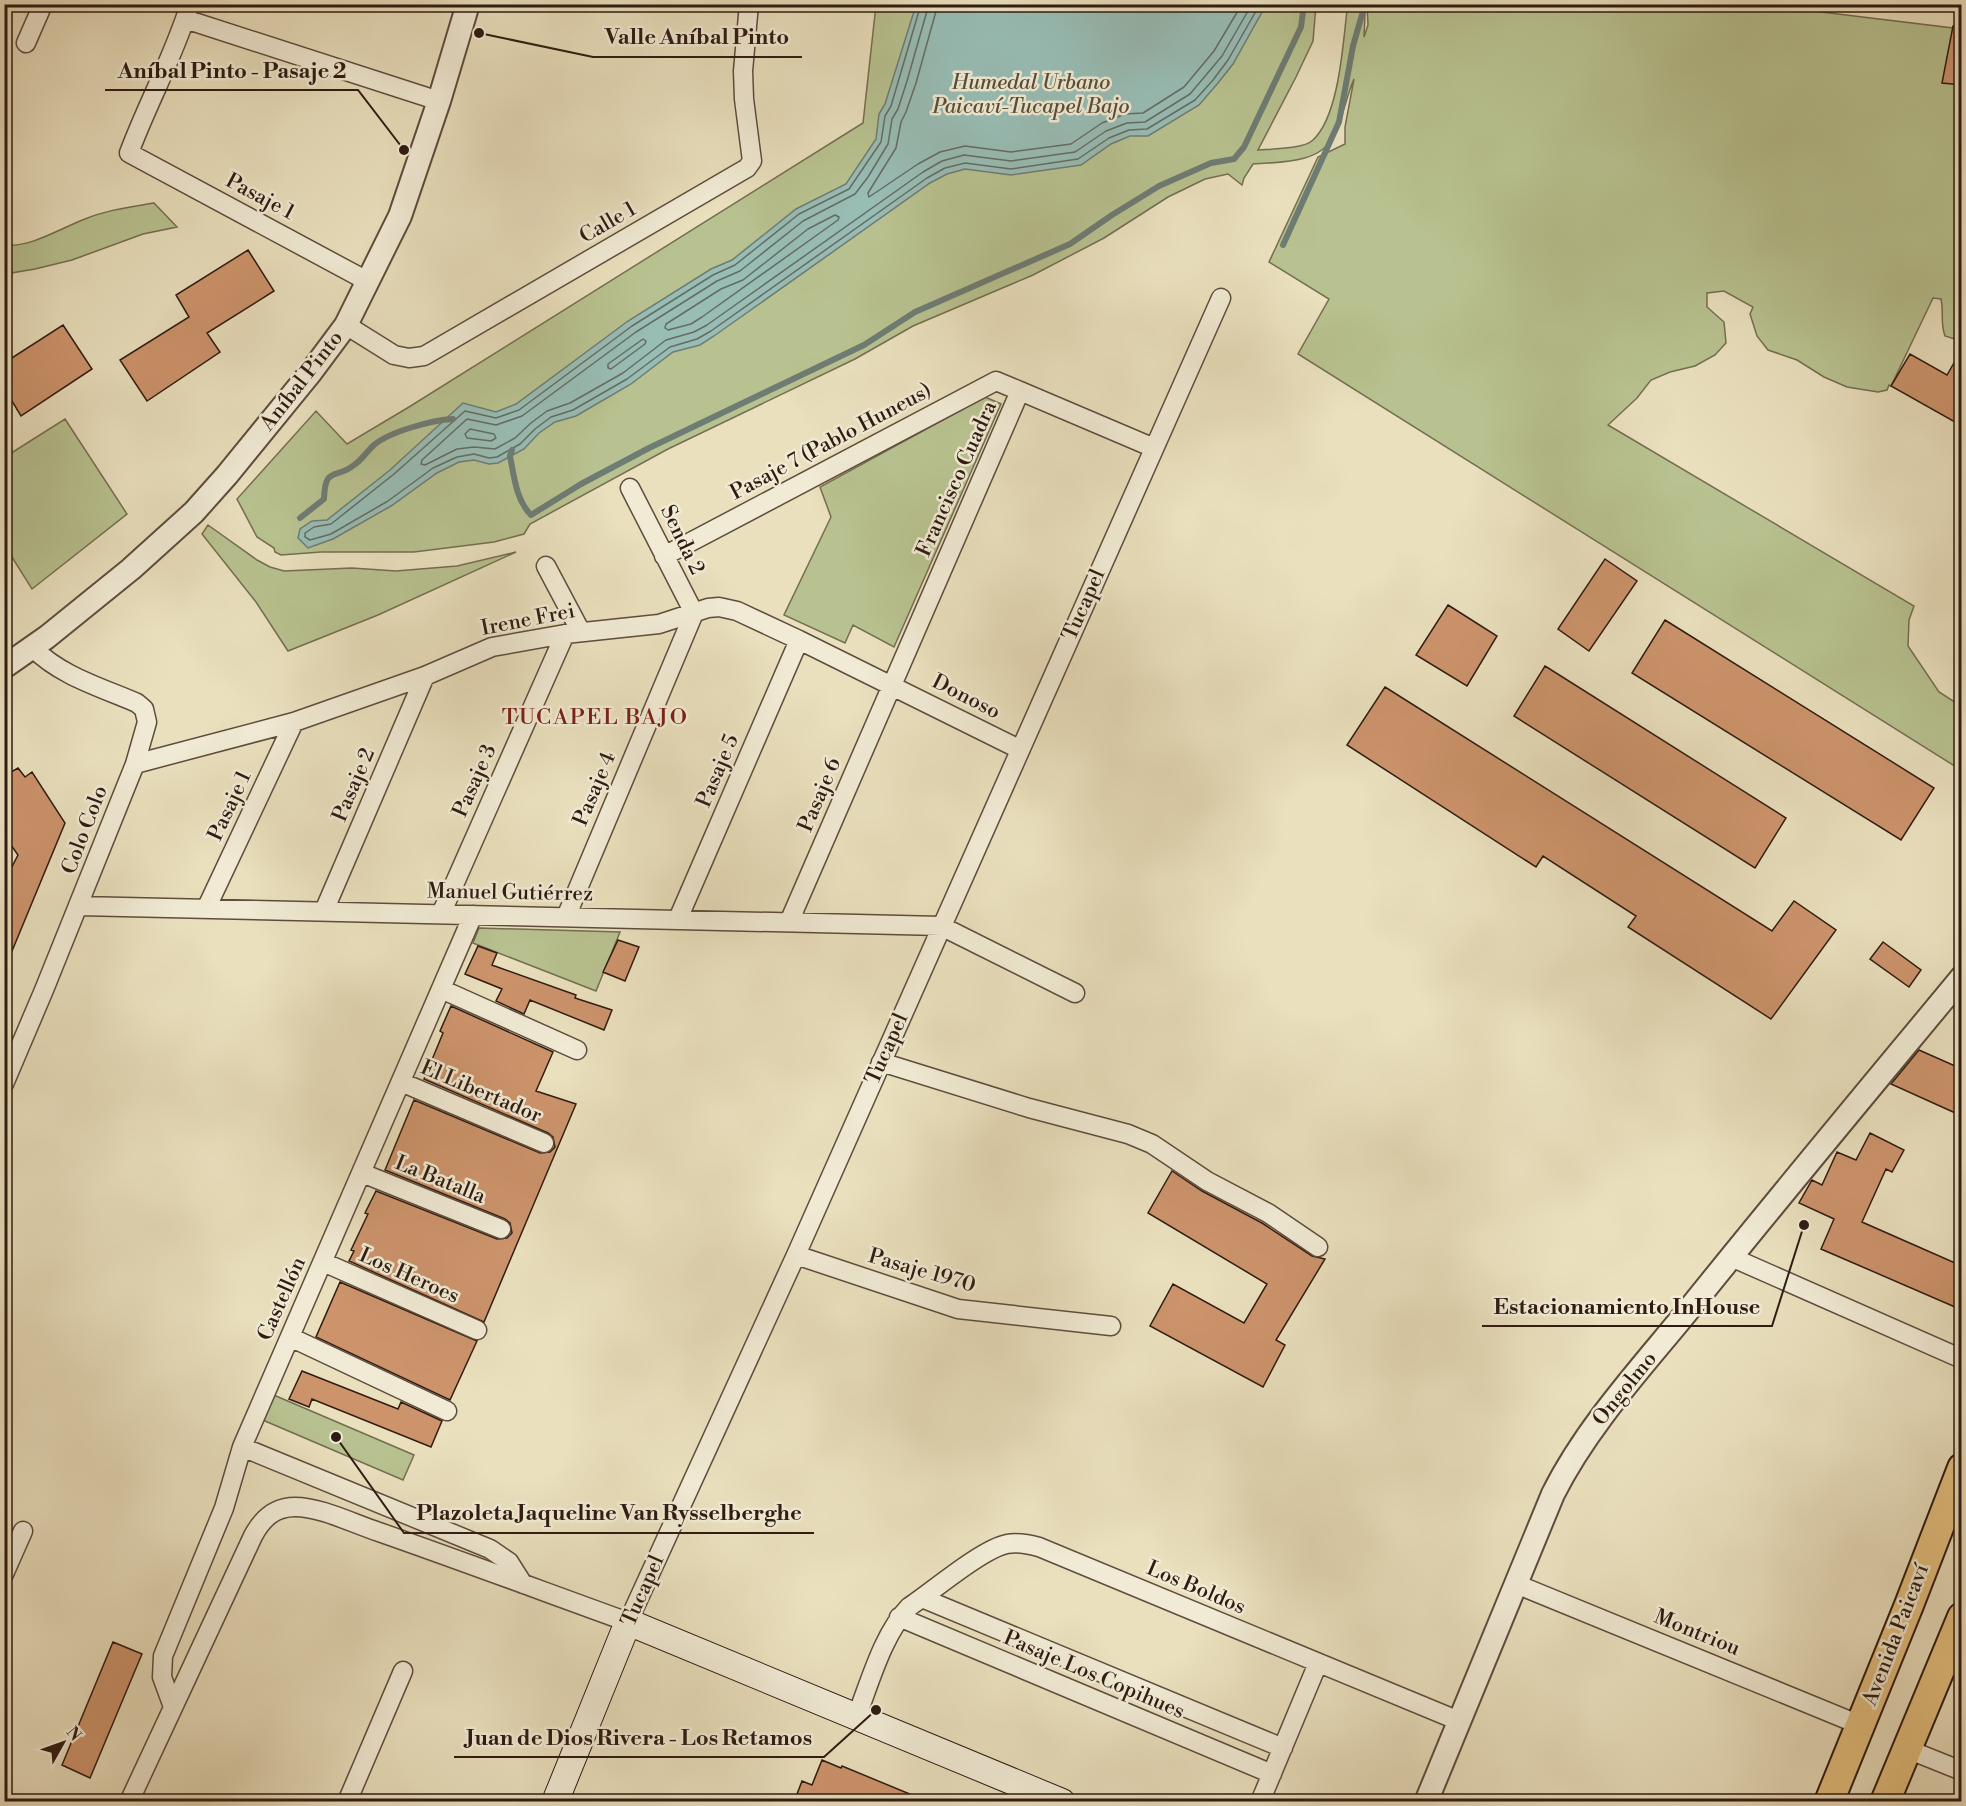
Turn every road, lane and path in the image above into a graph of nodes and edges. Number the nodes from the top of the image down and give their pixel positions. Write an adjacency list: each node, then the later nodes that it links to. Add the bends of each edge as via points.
1 (43, 4): 5 (street)
2 (468, 4): 6 (street, Aníbal Pinto)
3 (749, 4): 9 (street, Calle 1, via 743,71 752,157 747,168 424,356 394,354)
4 (187, 12): 6 (street); 7 (street, Pasaje 1, via 129,153)
5 (26, 43)
6 (439, 101): 7 (street, Aníbal Pinto, via 400,216)
7 (369, 282): 9 (street, Aníbal Pinto)
8 (1221, 298): 11 (street, Tucapel)
9 (346, 325): 18 (street, Aníbal Pinto, via 267,427 194,512)
10 (1020, 391): 11 (street, Francisco Cuadra); 13 (street, Pasaje 7 (Pablo Huneus), via 996,381); 21 (street, Francisco Cuadra)
11 (1154, 448): 23 (street, Tucapel)
12 (630, 488): 13 (street, Senda 2)
13 (664, 556): 15 (street, Senda 2)
14 (546, 566): 16 (street)
15 (694, 613): 16 (street, Irene Frei, via 659,624); 17 (street, Irene Frei, via 726,608); 30 (street, Pasaje 4)
16 (573, 633): 20 (street, Irene Frei, via 492,647); 28 (street, Pasaje 3)
17 (799, 640): 21 (street, Irene Frei); 31 (street, Pasaje 5)
18 (33, 648): 19 (street, Aníbal Pinto); 24 (street, Colo Colo, via 66,673 141,705 147,722)
19 (4, 668)
20 (425, 676): 22 (street, Irene Frei); 27 (street, Pasaje 2)
21 (892, 685): 23 (street, Donoso); 32 (street, Pasaje 6)
22 (294, 722): 24 (street, Irene Frei); 26 (street, Pasaje 1)
23 (1019, 749): 33 (street, Tucapel)
24 (135, 764): 25 (street, Colo Colo)
25 (79, 906): 26 (street, Manuel Gutiérrez); 40 (street, Colo Colo)
26 (206, 909): 27 (street, Manuel Gutiérrez)
27 (324, 911): 28 (street, Manuel Gutiérrez)
28 (441, 914): 29 (street, Manuel Gutiérrez)
29 (473, 915): 30 (street, Manuel Gutiérrez); 35 (street, Castellón)
30 (566, 917): 31 (street, Manuel Gutiérrez)
31 (678, 920): 32 (street, Manuel Gutiérrez)
32 (789, 922): 33 (street, Manuel Gutiérrez)
33 (941, 926): 36 (street); 38 (street, Tucapel)
34 (1962, 977): 46 (street, Ongolmo)
35 (441, 989): 37 (street); 39 (street, Castellón)
36 (1074, 993)
37 (577, 1050)
38 (881, 1062): 44 (street, via 1152,1144); 45 (street, Tucapel)
39 (401, 1082): 41 (street, El Libertador); 42 (street, Castellón)
40 (4, 1084)
41 (544, 1143)
42 (362, 1173): 43 (street, La Batalla); 47 (street, Castellón)
43 (501, 1229)
44 (1318, 1247)
45 (796, 1255): 48 (street, Pasaje 1970, via 958,1308); 62 (street, Tucapel)
46 (1731, 1257): 51 (street); 58 (street, Ongolmo, via 1574,1456 1552,1494)
47 (323, 1262): 49 (street, Los Heroes); 50 (street, Castellón)
48 (1110, 1326)
49 (477, 1330)
50 (290, 1337): 52 (street); 53 (street, Castellón)
51 (1962, 1359)
52 (447, 1412)
53 (242, 1447): 57 (street, via 490,1549 509,1562); 65 (street, Castellón, via 224,1508 163,1656 162,1677)
54 (1962, 1468): 68 (main road, Avenida Paicaví)
55 (22, 1531): 56 (street)
56 (4, 1574)
57 (523, 1584): 62 (street); 65 (street, via 318,1512 296,1507 279,1509 265,1518 253,1536)
58 (1516, 1584): 67 (street, Ongolmo); 68 (street, Montriou)
59 (922, 1598): 60 (street, Los Boldos); 63 (street, Los Boldos, via 995,1548 1027,1544); 69 (street, Pasaje Los Copihues)
60 (899, 1617): 66 (street); 72 (street, Pasaje Los Copihues)
61 (1962, 1617): 70 (main road)
62 (628, 1622): 66 (main road); 75 (main road, Tucapel)
63 (1318, 1663): 67 (street, Los Boldos); 69 (street)
64 (404, 1671): 74 (street)
65 (173, 1707): 73 (street)
66 (856, 1718): 76 (main road)
67 (1459, 1721): 78 (street, Ongolmo)
68 (1860, 1725): 79 (main road, Avenida Paicaví)
69 (1283, 1748): 72 (street)
70 (1907, 1749): 71 (street); 80 (main road)
71 (1962, 1771)
72 (1272, 1774): 77 (street)
73 (129, 1802)
74 (347, 1802)
75 (555, 1802)
76 (1062, 1802)
77 (1260, 1802)
78 (1426, 1802)
79 (1829, 1802)
80 (1885, 1802)

